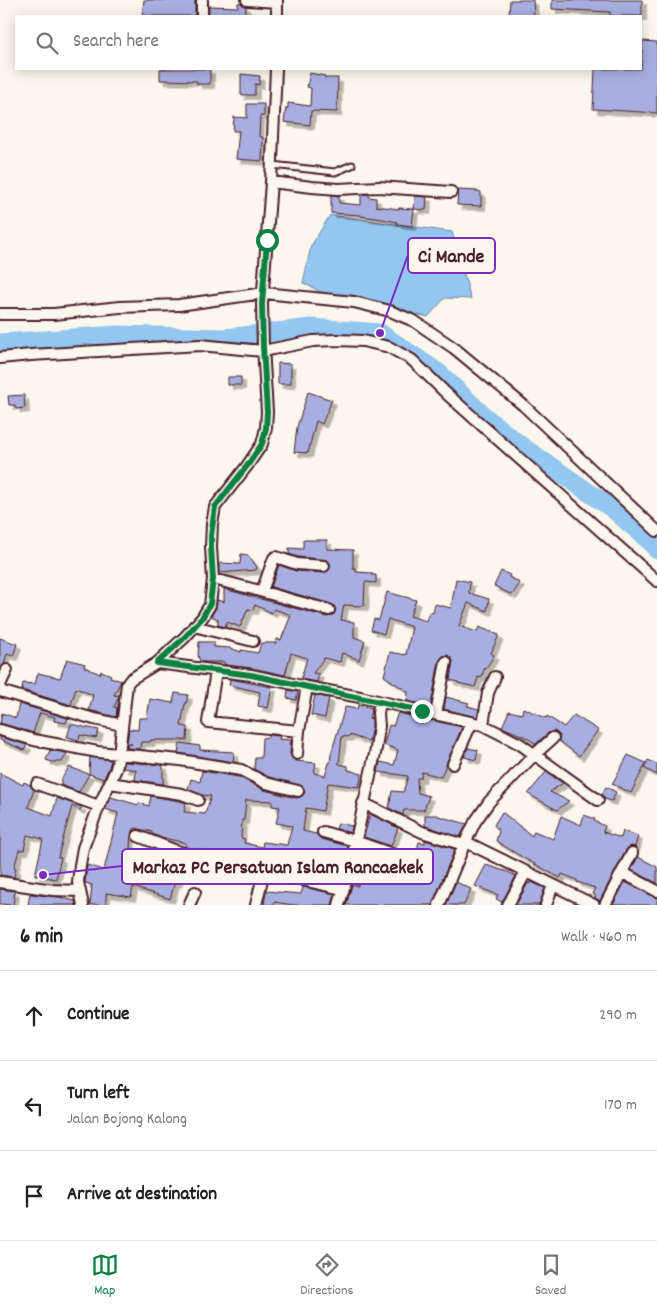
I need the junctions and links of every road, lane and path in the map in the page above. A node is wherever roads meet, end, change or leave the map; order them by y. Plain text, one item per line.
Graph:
1 (202, 0) edge
2 (247, 0) edge
3 (277, 1) edge
4 (202, 15) edge
5 (277, 15) edge
6 (276, 70) edge
7 (272, 165) junction
8 (352, 165) dead end
9 (271, 182) junction
10 (451, 192) dead end
11 (264, 293) junction
12 (0, 314) edge
13 (263, 349) junction
14 (0, 358) edge
15 (657, 531) edge
16 (324, 566) dead end
17 (213, 579) junction
18 (657, 581) edge
19 (262, 591) junction
20 (329, 610) dead end
21 (194, 626) junction
22 (252, 641) dead end
23 (446, 662) dead end
24 (157, 663) junction
25 (7, 670) dead end
26 (216, 671) junction
27 (495, 677) dead end
28 (0, 685) edge
29 (307, 688) junction
30 (0, 691) edge
31 (380, 702) junction
32 (436, 714) junction
33 (472, 722) junction
34 (122, 725) junction
35 (483, 725) junction
36 (0, 730) edge
37 (299, 730) junction
38 (553, 738) dead end
39 (119, 754) junction
40 (297, 754) dead end
41 (534, 755) junction
42 (453, 764) dead end
43 (110, 783) junction
44 (37, 784) dead end
45 (298, 791) dead end
46 (198, 800) dead end
47 (598, 800) dead end
48 (363, 803) junction
49 (99, 806) junction
50 (323, 832) dead end
51 (138, 836) dead end
52 (354, 841) junction
53 (465, 844) junction
54 (632, 853) dead end
55 (392, 854) dead end
56 (264, 870) junction
57 (526, 872) junction
58 (623, 873) junction
59 (0, 882) edge
60 (553, 885) junction
61 (343, 889) junction
62 (80, 891) junction
63 (657, 891) edge
64 (195, 892) dead end
65 (83, 905) edge
66 (189, 905) edge
67 (256, 905) edge
68 (339, 905) edge
69 (439, 905) edge
70 (508, 905) edge
71 (546, 905) edge
72 (594, 905) edge
73 (605, 905) edge

1 - 4 street
2 - 3 street
3 - 5 street
6 - 7 street
7 - 8 lane
7 - 9 street
9 - 10 street
9 - 11 street
11 - 12 street
11 - 13 street
11 - 15 street
13 - 14 street
13 - 17 street
13 - 18 street
16 - 19 street
17 - 19 street
17 - 21 street
19 - 20 street
21 - 22 street
21 - 24 street
23 - 32 street
24 - 26 street
24 - 34 street
25 - 28 street
26 - 29 street
26 - 37 street
27 - 35 street
29 - 31 street
29 - 37 street
30 - 34 street
31 - 32 street
31 - 48 street
32 - 33 street
33 - 35 street
33 - 42 street
34 - 39 street
35 - 41 street
36 - 39 street
37 - 40 street
38 - 41 street
39 - 43 street
39 - 45 street
41 - 47 street
41 - 53 street
43 - 46 street
43 - 49 street
44 - 49 street
48 - 52 street
48 - 53 street
49 - 62 street
50 - 52 street
51 - 56 street
52 - 55 street
52 - 61 street
53 - 57 street
53 - 69 street
54 - 58 street
56 - 61 street
56 - 67 street
57 - 60 street
57 - 70 street
58 - 63 street
58 - 73 street
59 - 62 street
60 - 71 street
60 - 72 street
61 - 68 street
62 - 65 street
64 - 66 street

